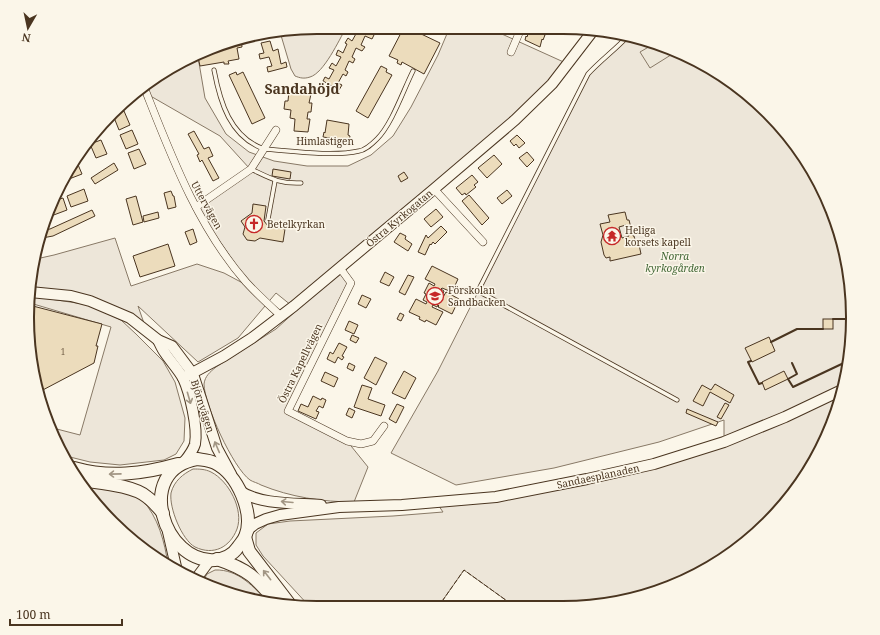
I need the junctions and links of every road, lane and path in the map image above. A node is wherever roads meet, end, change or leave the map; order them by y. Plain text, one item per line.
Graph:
1 (519, 34) edge
2 (589, 35) edge
3 (624, 41) edge
4 (511, 52) dead end
5 (214, 70) dead end
6 (413, 71) dead end
7 (146, 92) edge
8 (276, 130) dead end
9 (264, 150) junction
10 (251, 169) junction
11 (275, 181) junction
12 (301, 183) dead end
13 (434, 189) junction
14 (196, 207) junction
15 (268, 219) dead end
16 (483, 242) dead end
17 (340, 268) junction
18 (35, 293) edge
19 (281, 316) junction
20 (158, 340) junction
21 (193, 374) junction
22 (183, 378) junction
23 (835, 393) edge
24 (677, 400) dead end
25 (384, 426) dead end
26 (182, 463) junction
27 (79, 470) edge
28 (86, 481) edge
29 (237, 486) junction
30 (339, 507) junction
31 (164, 519) junction
32 (245, 536) junction
33 (214, 560) junction
34 (175, 562) edge
35 (200, 575) edge
36 (272, 598) edge
37 (287, 599) edge

1 - 4 street
2 - 13 street, Östra Kyrkogatan
3 - 24 lane
5 - 9 lane, Himlastigen
6 - 9 lane, Himlastigen
7 - 14 street, Uttervägen
8 - 9 street
9 - 10 street
10 - 11 lane
10 - 14 street
11 - 12 lane
11 - 15 lane
13 - 16 street
13 - 17 street, Östra Kyrkogatan
14 - 19 street, Uttervägen
17 - 19 street, Östra Kyrkogatan
17 - 25 street, Östra Kapellvägen
18 - 20 street, Björnvägen
19 - 21 street, Östra Kyrkogatan
20 - 21 street, Björnvägen
20 - 22 street, Björnvägen
21 - 22 street, Östra Kyrkogatan
29 -> 21 street, Björnvägen
22 -> 26 street, Björnvägen
23 - 30 street, Sandaesplanaden
26 -> 27 highway
26 - 29 highway
26 - 31 highway
28 - 31 highway
30 -> 29 street, Sandaesplanaden
29 - 32 highway
30 - 32 street, Sandaesplanaden
31 - 33 highway
31 - 34 street
32 - 33 highway
37 -> 32 highway
33 - 35 street
33 - 36 highway

